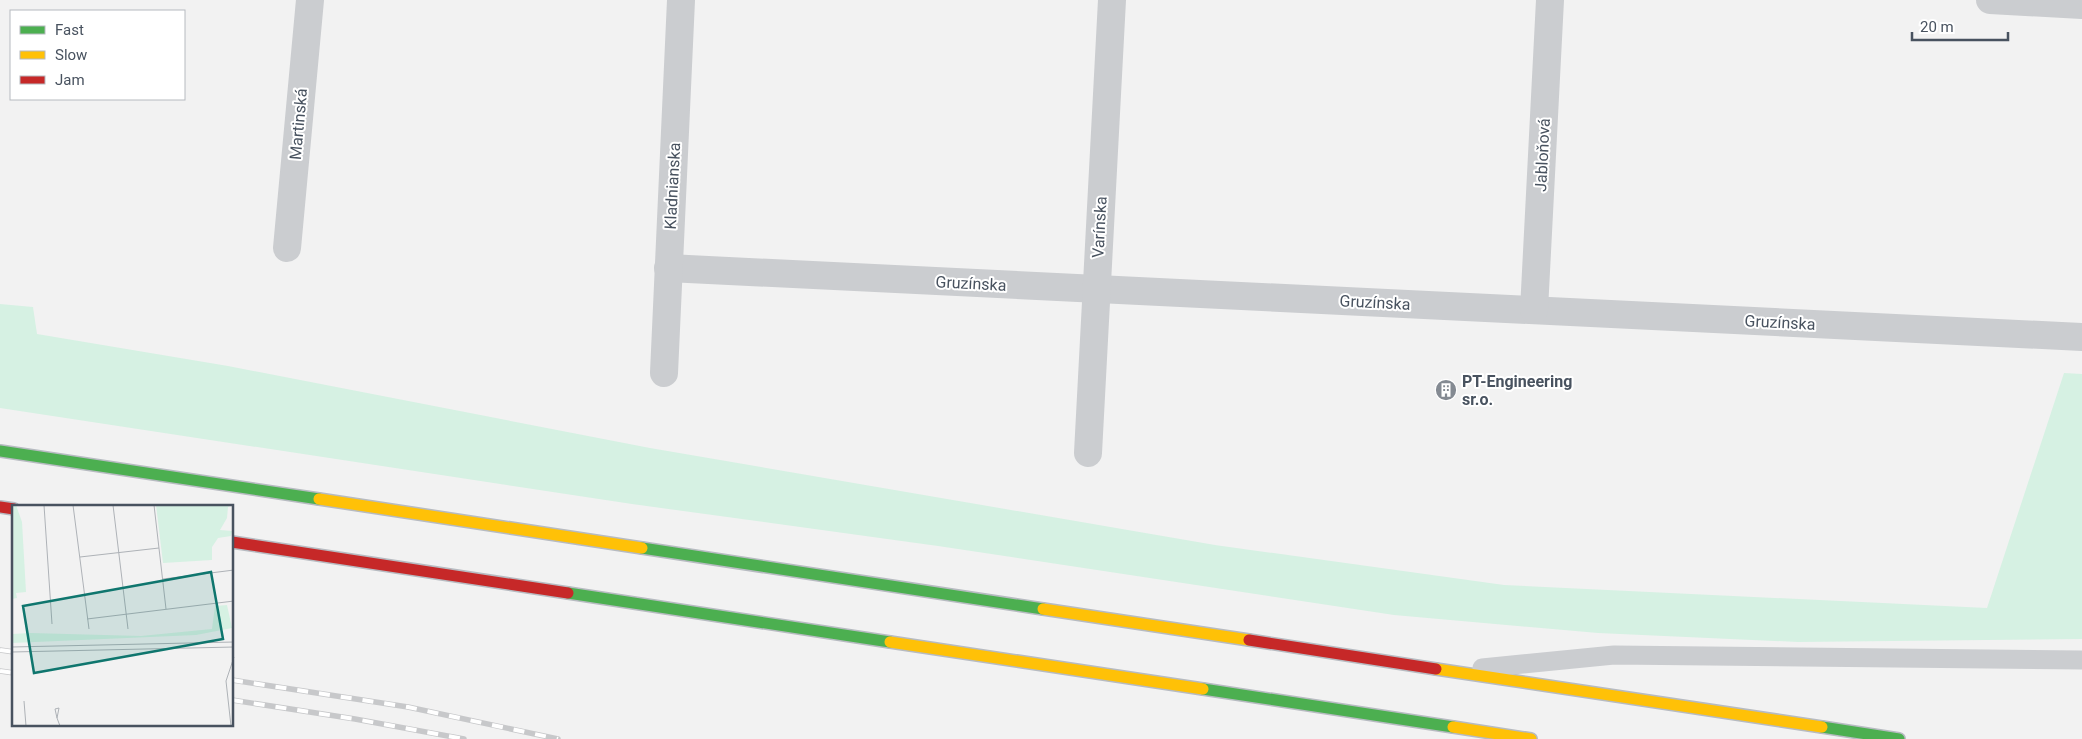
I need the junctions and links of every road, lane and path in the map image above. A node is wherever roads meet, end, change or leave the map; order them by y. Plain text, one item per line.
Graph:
1 (310, 0) edge
2 (682, 0) edge
3 (1112, 0) edge
4 (1550, 0) edge
5 (1990, 0) edge
6 (2082, 5) edge
7 (287, 248) dead end
8 (668, 268) junction
9 (1096, 289) junction
10 (1534, 310) junction
11 (2082, 337) edge
12 (664, 373) dead end
13 (0, 452) edge
14 (1088, 453) dead end
15 (234, 542) edge
16 (2082, 660) edge
17 (1453, 671) junction
18 (1531, 739) edge
19 (1899, 739) edge

1 - 7 street, Martinská
2 - 8 street, Kladnianska
3 - 9 street, Varínska
4 - 10 street, Jabloňová
5 - 6 street
8 - 9 street, Gruzínska
8 - 12 street, Kladnianska
9 - 10 street, Gruzínska
9 - 14 street, Varínska
10 - 11 street, Gruzínska
13 - 17 highway
15 - 18 highway
16 - 17 lane
17 - 19 highway

